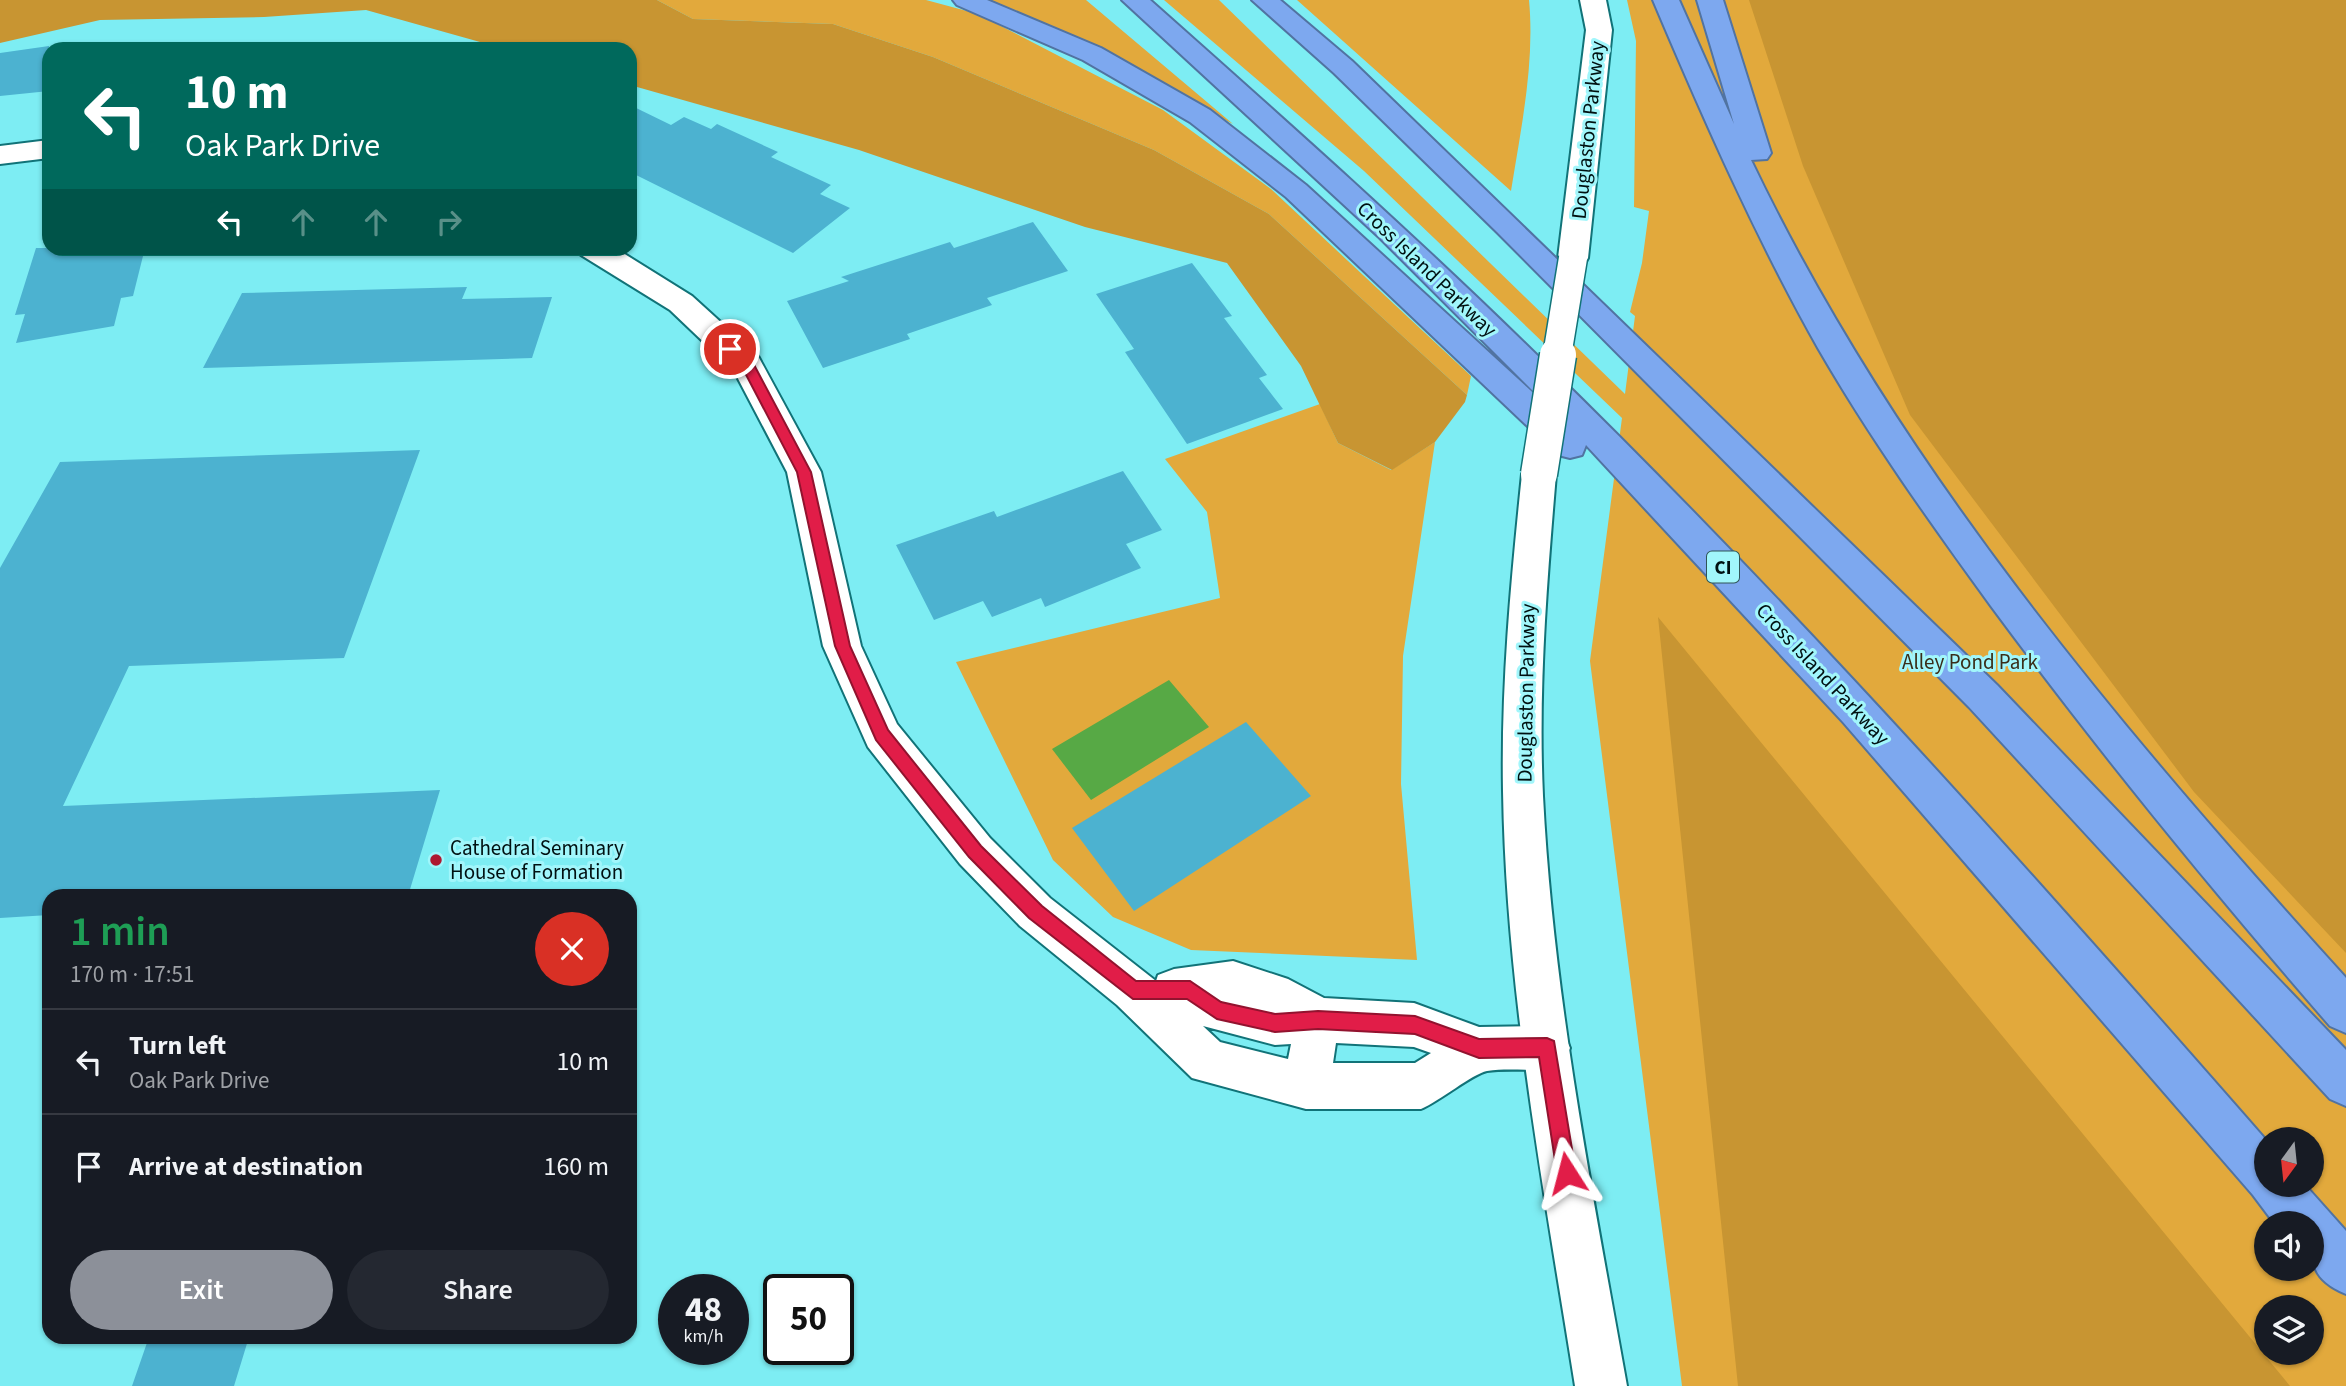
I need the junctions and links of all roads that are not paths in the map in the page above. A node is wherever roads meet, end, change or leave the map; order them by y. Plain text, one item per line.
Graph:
1 (966, 0) edge
2 (1135, 0) edge
3 (1265, 0) edge
4 (1593, 0) edge
5 (1666, 0) edge
6 (1710, 0) edge
7 (42, 150) edge
8 (0, 155) edge
9 (605, 256) edge
10 (1836, 350) junction
11 (1885, 739) junction
12 (1133, 990) junction
13 (2346, 1012) edge
14 (1318, 1020) junction
15 (1547, 1048) junction
16 (1479, 1049) junction
17 (2346, 1083) edge
18 (1306, 1086) junction
19 (2254, 1162) edge
20 (2283, 1197) edge
21 (2296, 1211) edge
22 (2324, 1243) edge
23 (2346, 1269) edge
24 (1601, 1386) edge

1 - 11 highway
2 - 11 highway, Cross Island Parkway / CI
3 - 17 highway
4 - 15 street, Douglaston Parkway, bridge
5 - 10 highway
6 - 10 highway
7 - 8 street
9 - 12 street
10 - 13 highway
11 - 19 highway, Cross Island Parkway / CI
12 - 14 street
12 - 18 street
14 - 16 street
14 - 18 street
15 - 16 street
15 - 24 street, Douglaston Parkway
16 - 18 street
20 - 21 highway
22 - 23 highway

